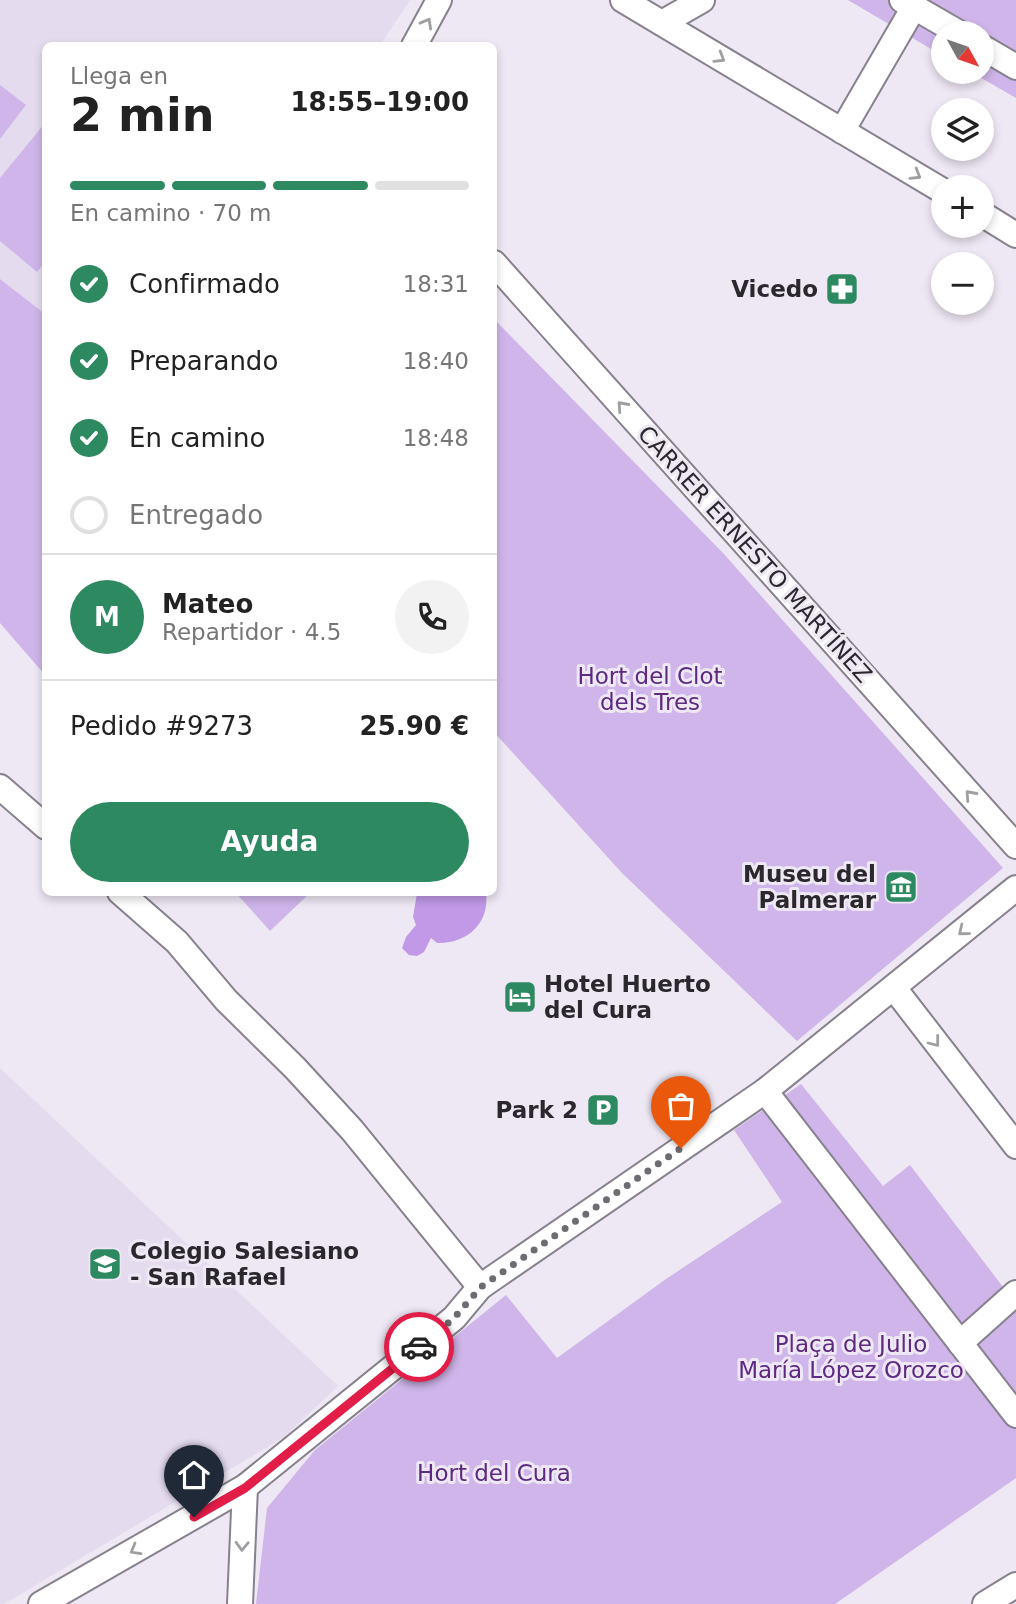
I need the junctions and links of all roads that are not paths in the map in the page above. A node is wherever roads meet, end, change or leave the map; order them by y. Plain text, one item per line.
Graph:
1 (439, 0) edge
2 (623, 0) edge
3 (702, 0) edge
4 (908, 3) edge
5 (939, 21) edge
6 (662, 23) junction
7 (416, 42) edge
8 (994, 54) edge
9 (1016, 67) edge
10 (842, 131) junction
11 (931, 184) edge
12 (994, 221) edge
13 (1016, 233) edge
14 (497, 265) edge
15 (0, 787) edge
16 (42, 824) edge
17 (1016, 846) edge
18 (1016, 888) edge
19 (125, 896) edge
20 (894, 988) junction
21 (765, 1091) junction
22 (1016, 1146) edge
23 (481, 1287) junction
24 (1014, 1293) edge
25 (960, 1343) junction
26 (1016, 1415) edge
27 (245, 1488) junction
28 (1016, 1585) edge
29 (41, 1604) edge
30 (240, 1604) edge
31 (985, 1604) edge

7 -> 1 street
2 - 6 street
3 - 6 street
4 - 5 street
4 - 10 street
6 -> 10 street
8 - 9 street
10 -> 11 street
12 - 13 street
17 -> 14 street, CARRER ERNESTO MARTÍNEZ
15 - 16 street
18 -> 20 street
19 - 23 street
20 - 21 street
20 -> 22 street
21 - 23 street
21 - 25 street
23 - 27 street
24 - 25 street
25 - 26 street
27 -> 29 street
27 -> 30 street
28 - 31 street

